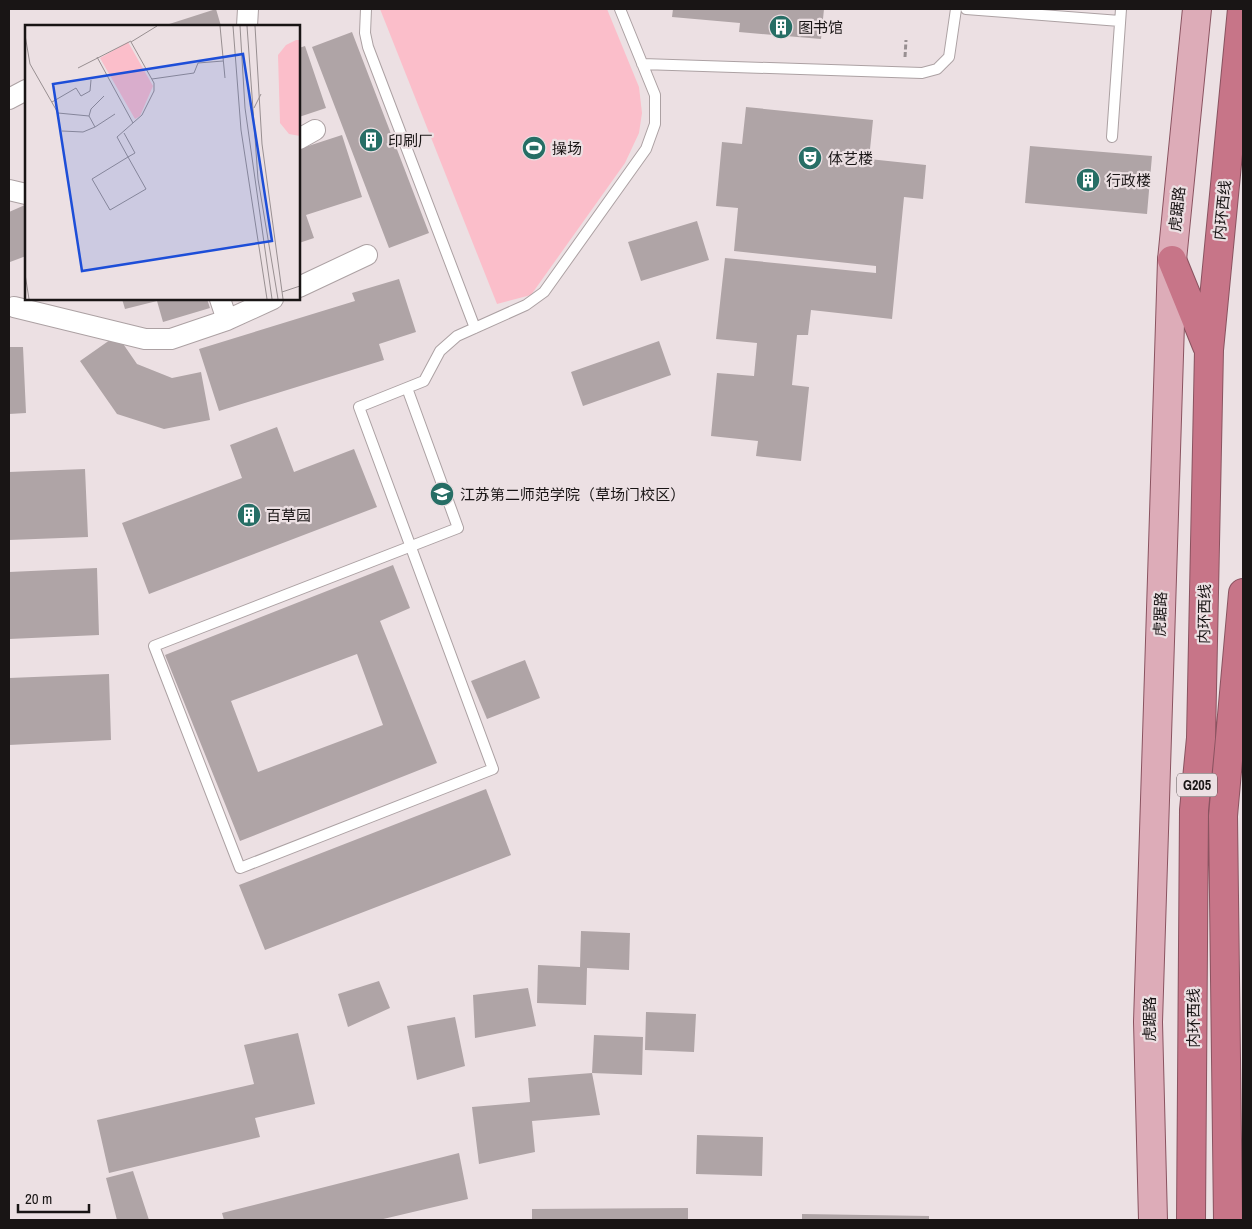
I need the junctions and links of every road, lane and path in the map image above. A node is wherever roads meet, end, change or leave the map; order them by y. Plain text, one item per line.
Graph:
1 (248, 9) edge
2 (366, 9) edge
3 (620, 9) edge
4 (956, 9) edge
5 (966, 9) edge
6 (1121, 9) edge
7 (1197, 9) edge
8 (1242, 9) edge
9 (1120, 21) junction
10 (247, 25) edge
11 (642, 64) junction
12 (25, 91) edge
13 (9, 99) edge
14 (1112, 137) dead end
15 (9, 190) edge
16 (25, 194) edge
17 (367, 255) dead end
18 (1172, 260) junction
19 (300, 287) edge
20 (220, 300) edge
21 (271, 300) edge
22 (14, 307) dead end
23 (227, 320) junction
24 (475, 328) junction
25 (1208, 350) junction
26 (406, 388) junction
27 (411, 546) junction
28 (1243, 594) edge
29 (1153, 1220) edge
30 (1191, 1220) edge
31 (1228, 1220) edge

1 - 10 street
2 - 24 lane
3 - 11 lane
4 - 11 lane
5 - 9 lane
6 - 9 lane
7 - 18 main road, 虎踞路
8 - 25 highway, 内环西线
9 - 14 lane
11 - 24 lane
12 - 13 street
15 - 16 street
17 - 19 street
18 - 25 highway
18 - 29 main road, 虎踞路
20 - 23 street
21 - 23 street
22 - 23 street
24 - 26 lane
25 - 30 highway, 内环西线 / G205
26 - 27 lane
26 - 27 lane
27 - 27 lane
28 - 31 highway, G205

